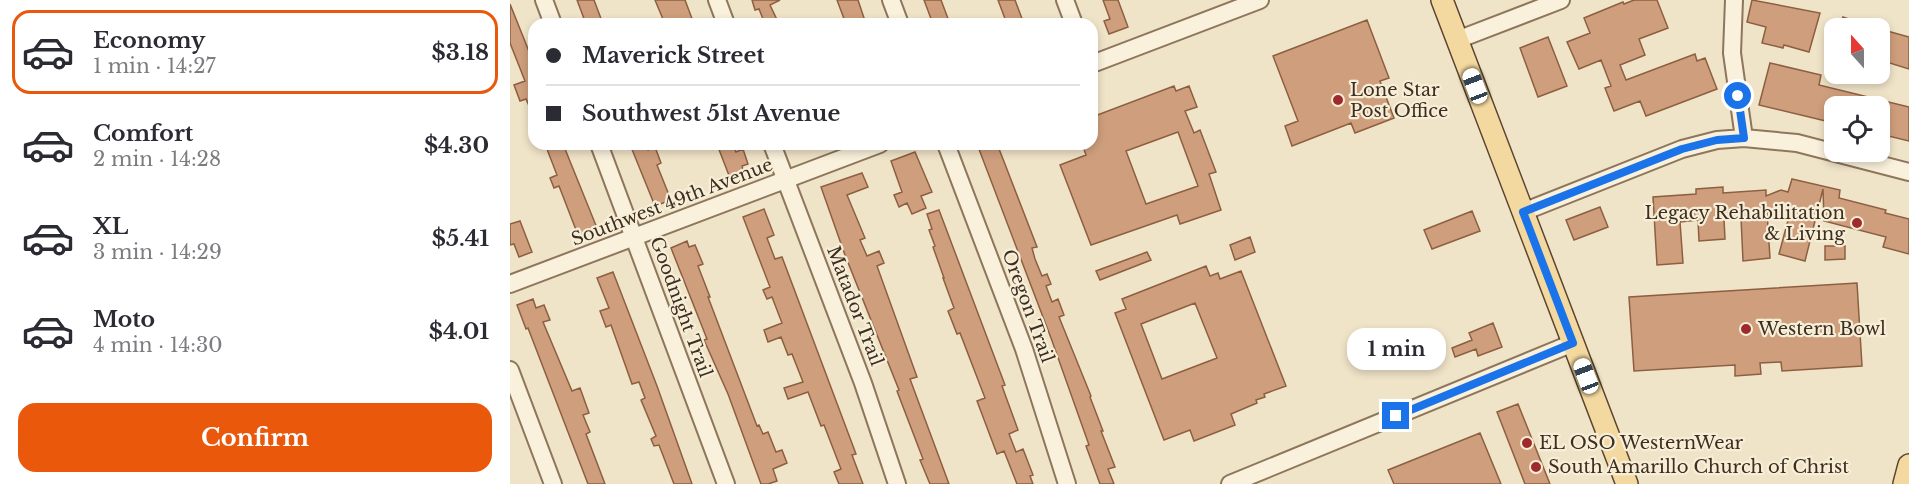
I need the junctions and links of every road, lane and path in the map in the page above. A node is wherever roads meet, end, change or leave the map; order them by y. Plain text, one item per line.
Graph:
1 (544, 0) edge
2 (717, 0) edge
3 (891, 0) edge
4 (1065, 0) edge
5 (1260, 0) edge
6 (1442, 0) edge
7 (1562, 0) edge
8 (1734, 0) edge
9 (1240, 3) edge
10 (551, 18) edge
11 (724, 18) edge
12 (898, 18) edge
13 (1072, 18) edge
14 (1457, 40) junction
15 (1098, 62) edge
16 (1744, 138) junction
17 (601, 150) edge
18 (774, 150) edge
19 (864, 150) edge
20 (948, 150) edge
21 (1909, 172) edge
22 (786, 180) junction
23 (1523, 212) junction
24 (634, 237) junction
25 (510, 284) edge
26 (1573, 343) junction
27 (510, 370) edge
28 (1909, 465) edge
29 (553, 484) edge
30 (726, 484) edge
31 (897, 484) edge
32 (1067, 484) edge
33 (1230, 484) edge
34 (1628, 484) edge
35 (1904, 484) edge

1 - 10 street
2 - 11 street
3 - 12 street
4 - 13 street
5 - 9 street
6 - 14 main road
7 - 14 street
8 - 16 street
9 - 15 street
14 - 23 main road
16 - 21 street
16 - 23 street
17 - 24 street, Goodnight Trail
18 - 22 street, Matador Trail
19 - 22 street, Southwest 49th Avenue
20 - 32 street, Oregon Trail
22 - 24 street, Southwest 49th Avenue
22 - 31 street, Matador Trail
23 - 26 main road
24 - 25 street, Southwest 49th Avenue
24 - 30 street, Goodnight Trail
26 - 33 street
26 - 34 main road
27 - 29 street
28 - 35 main road

